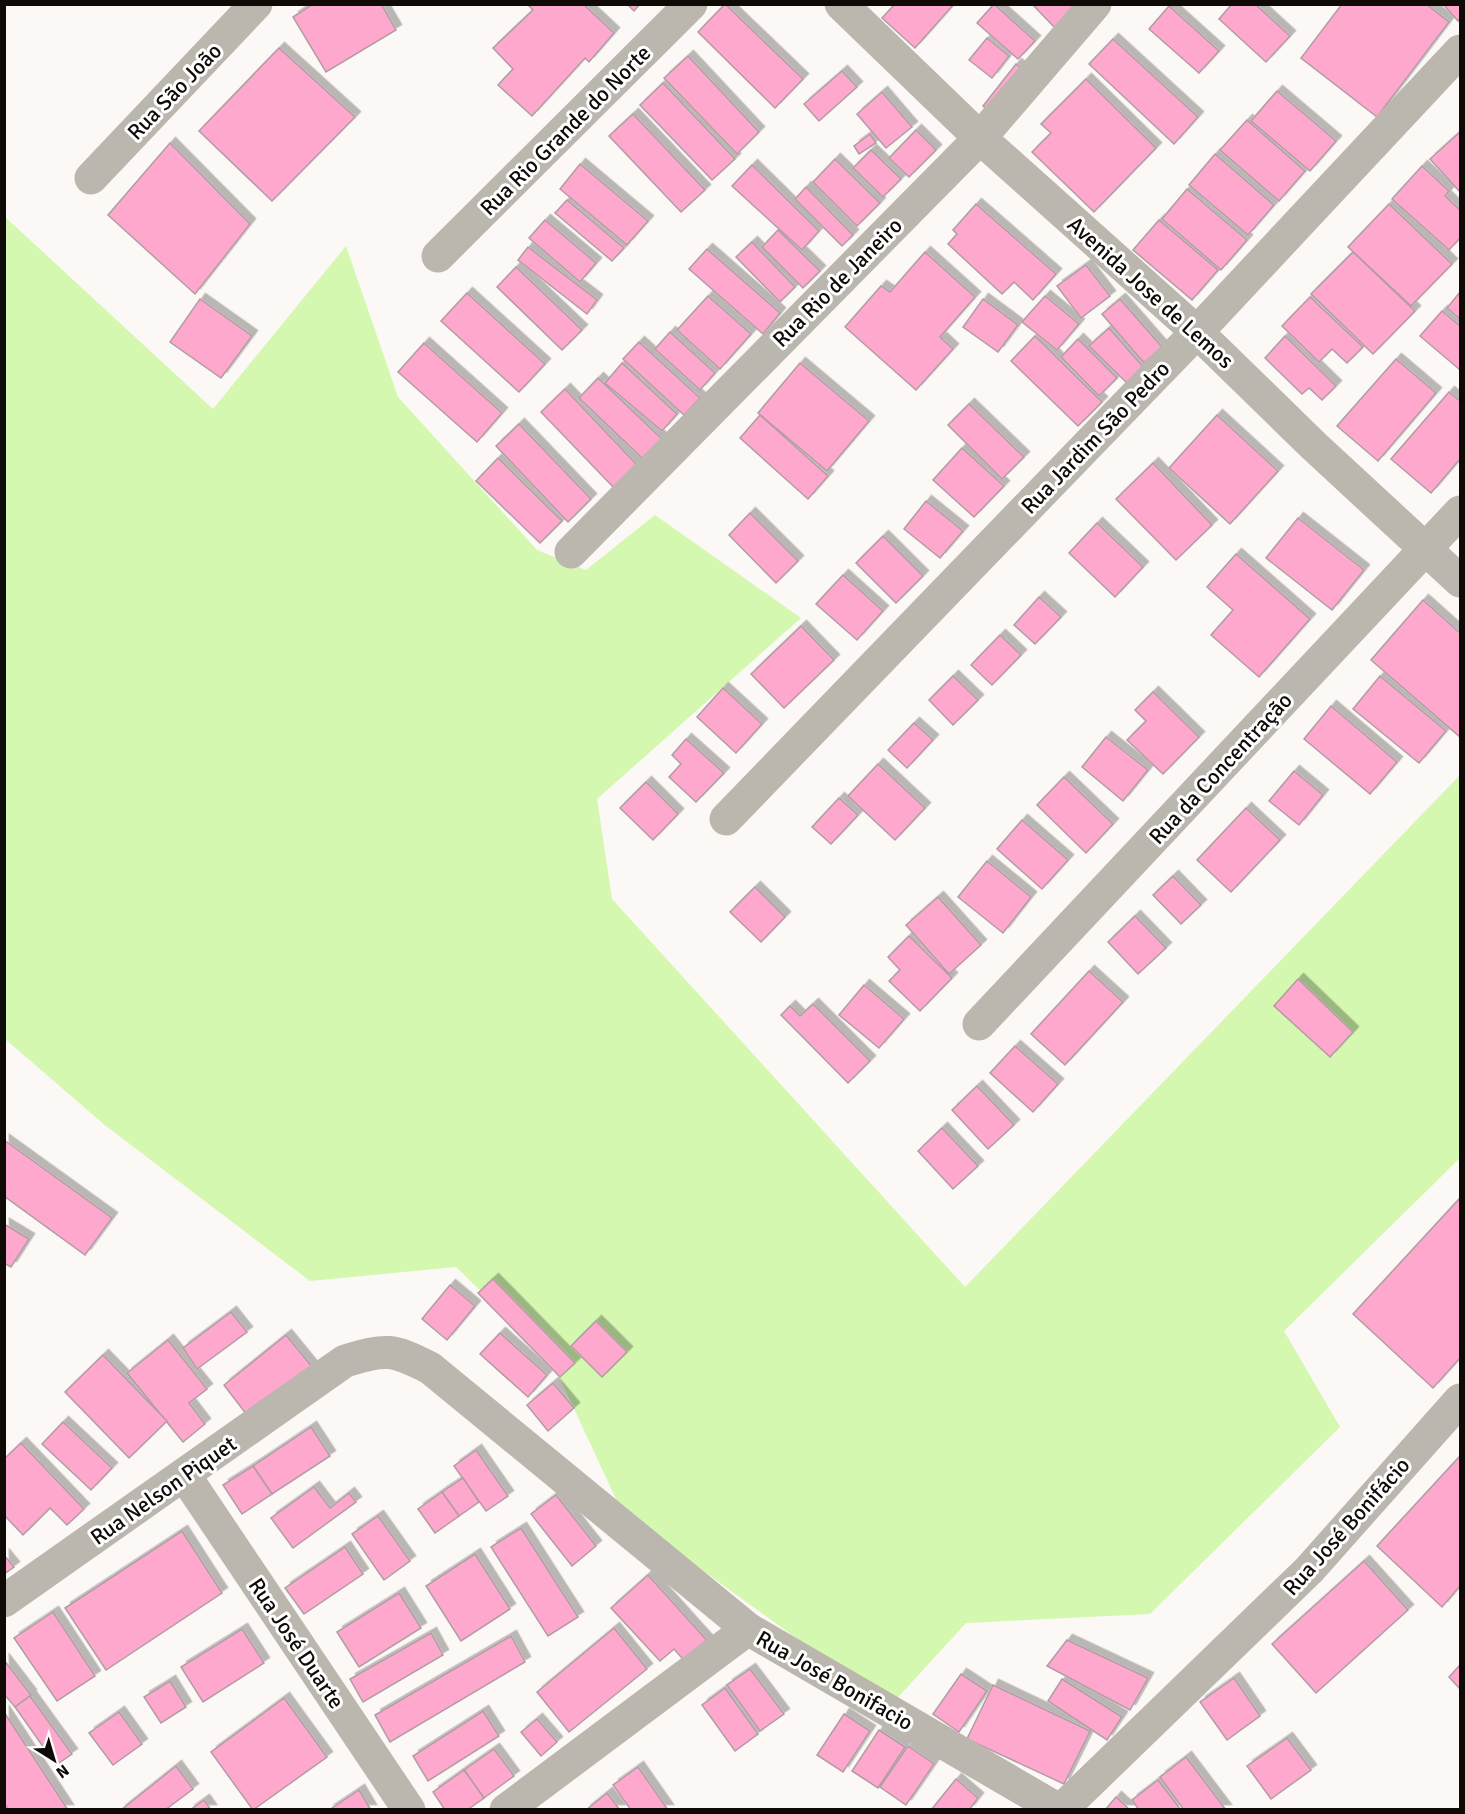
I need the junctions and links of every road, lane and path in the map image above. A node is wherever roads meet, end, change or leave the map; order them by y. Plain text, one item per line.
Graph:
1 (256, 4) edge
2 (691, 4) edge
3 (841, 4) edge
4 (1095, 4) edge
5 (1461, 51) edge
6 (980, 138) junction
7 (91, 178) dead end
8 (438, 256) dead end
9 (1197, 332) junction
10 (1461, 512) edge
11 (1425, 549) junction
12 (571, 552) dead end
13 (1461, 581) edge
14 (726, 819) dead end
15 (979, 1024) dead end
16 (1461, 1400) edge
17 (185, 1476) junction
18 (4, 1601) edge
19 (748, 1629) junction
20 (1229, 1650) joint
21 (409, 1809) edge
22 (506, 1809) edge
23 (1060, 1809) edge

1 - 7 street, Rua São João
2 - 8 street, Rua Rio Grande do Norte
3 - 6 street, Avenida Jose de Lemos
4 - 6 street, Rua Rio de Janeiro
5 - 9 street, Rua Jardim São Pedro
6 - 9 street, Avenida Jose de Lemos
6 - 12 street, Rua Rio de Janeiro
9 - 11 street, Avenida Jose de Lemos
9 - 14 street, Rua Jardim São Pedro
10 - 11 street, Rua da Concentração
11 - 13 street, Avenida Jose de Lemos
11 - 15 street, Rua da Concentração
16 - 20 street, Rua José Bonifácio
17 - 18 street, Rua Nelson Piquet
17 - 19 street, Rua Nelson Piquet
17 - 21 street, Rua José Duarte
19 - 22 street, Rua José Bonifacio
19 - 23 street, Rua José Bonifacio
20 - 23 street, Rua José Bonifacio

